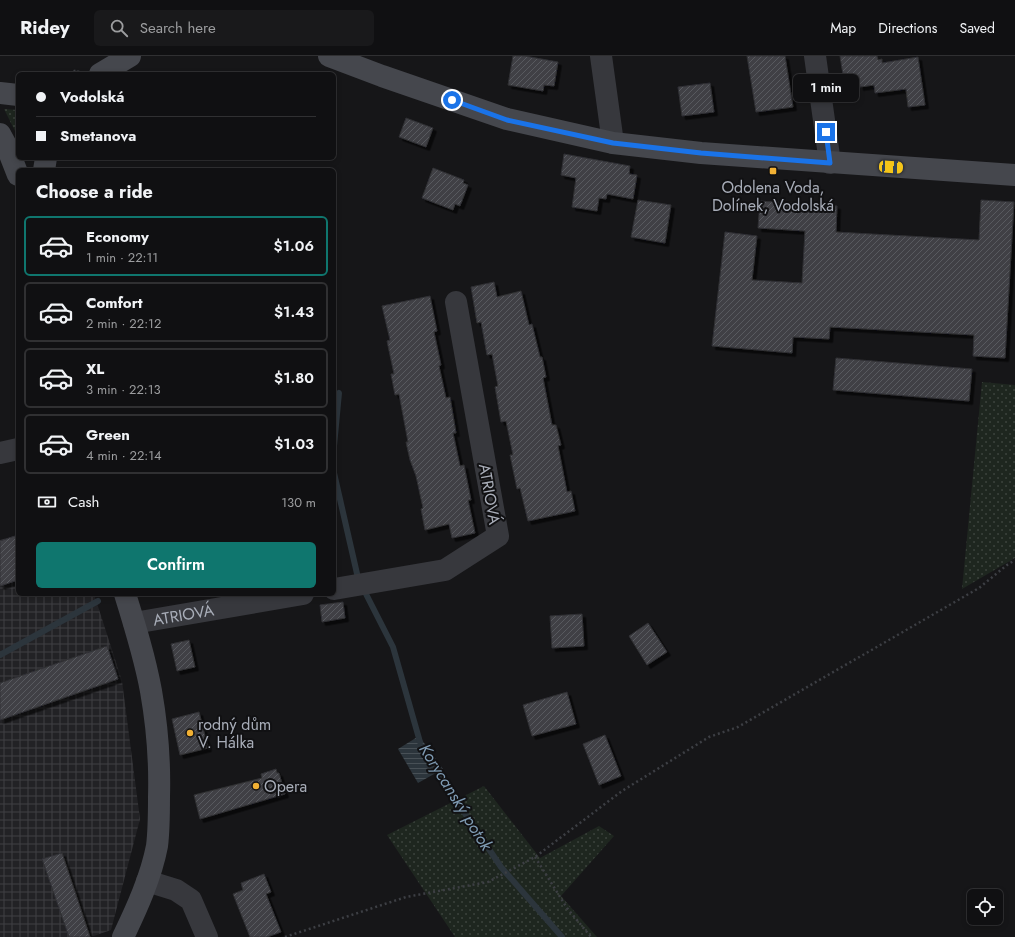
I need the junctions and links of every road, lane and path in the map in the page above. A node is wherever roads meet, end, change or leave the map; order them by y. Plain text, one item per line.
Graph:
1 (130, 56) edge
2 (329, 56) edge
3 (601, 56) edge
4 (815, 56) edge
5 (103, 72) edge
6 (0, 93) edge
7 (16, 95) edge
8 (0, 134) edge
9 (613, 143) junction
10 (830, 163) junction
11 (16, 171) edge
12 (1015, 175) edge
13 (456, 302) dead end
14 (16, 450) edge
15 (0, 454) edge
16 (1015, 560) edge
17 (336, 589) edge
18 (126, 596) edge
19 (292, 596) edge
20 (134, 623) junction
21 (535, 857) junction
22 (147, 881) junction
23 (123, 937) edge
24 (207, 937) edge
25 (285, 937) edge
26 (591, 937) edge

1 - 5 street
2 - 9 street
3 - 9 street
4 - 10 street
6 - 7 street
8 - 11 street
9 - 10 street
10 - 12 street
13 - 17 street, ATRIOVÁ
14 - 15 street
16 - 21 path
18 - 20 street
19 - 20 street, ATRIOVÁ
20 - 22 street
21 - 25 path
21 - 26 path
22 - 23 street
22 - 24 street

